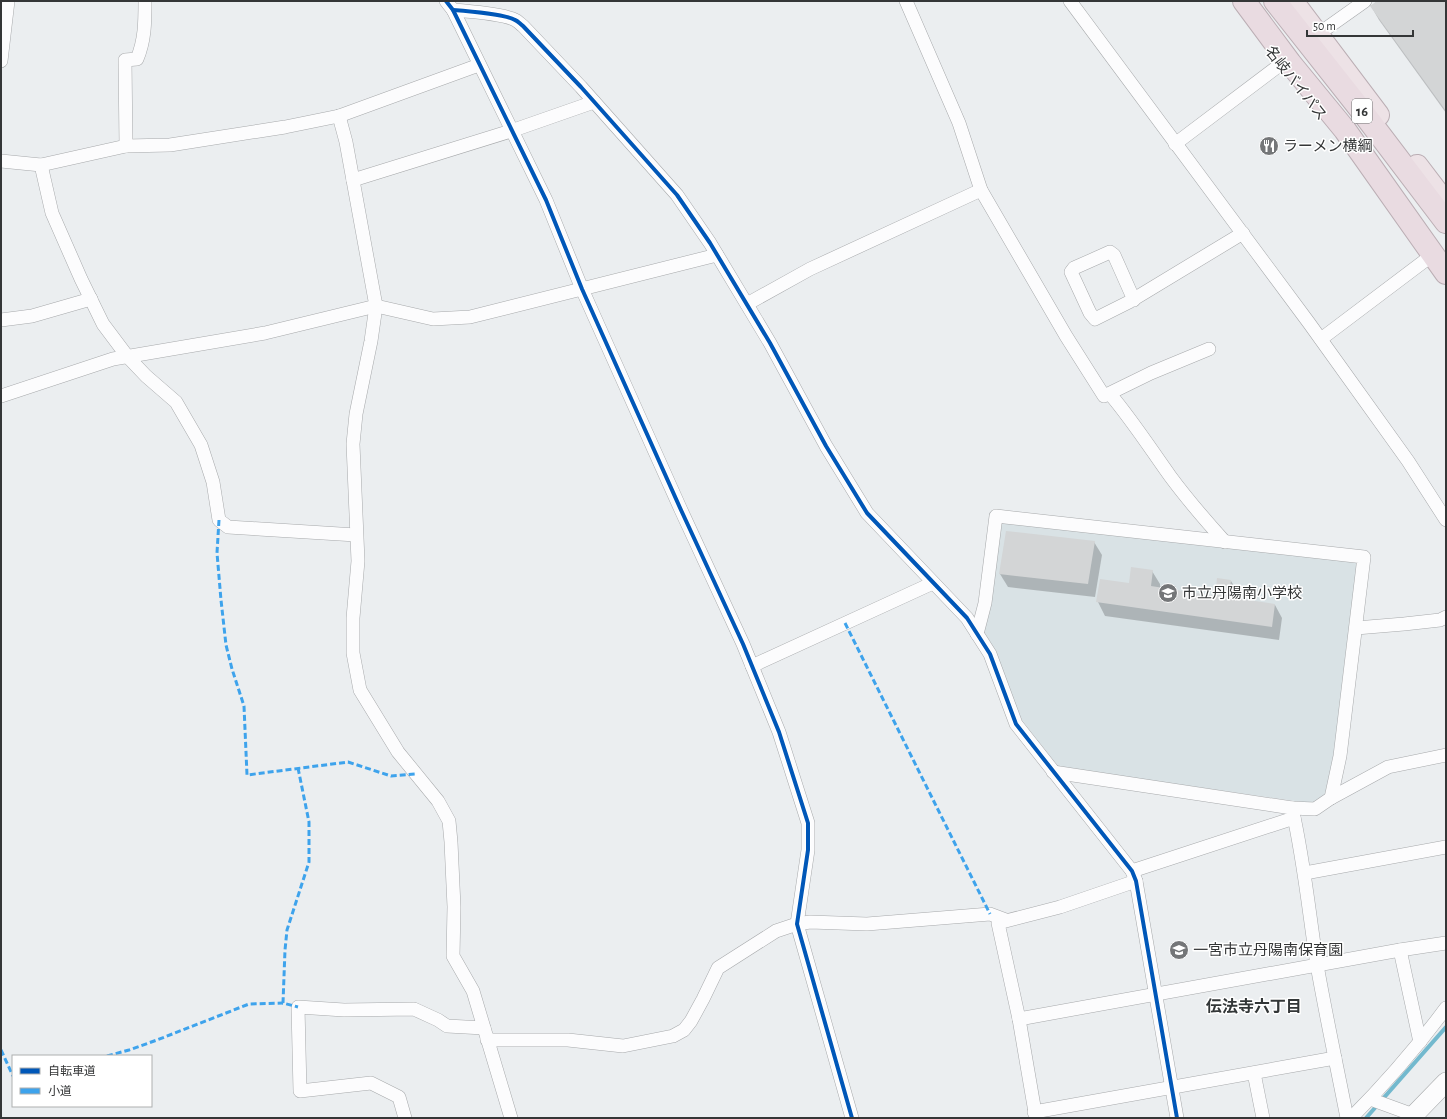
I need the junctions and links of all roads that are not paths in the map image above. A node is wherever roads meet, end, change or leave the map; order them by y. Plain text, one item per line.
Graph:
1 (8, 1) edge
2 (145, 1) edge
3 (906, 1) edge
4 (1070, 1) edge
5 (1233, 1) edge
6 (1244, 1) edge
7 (1257, 1) edge
8 (1275, 1) edge
9 (1292, 1) edge
10 (1365, 1) edge
11 (450, 6) edge
12 (1317, 35) junction
13 (1, 60) edge
14 (479, 64) junction
15 (1281, 64) junction
16 (594, 102) junction
17 (338, 116) junction
18 (511, 131) junction
19 (1175, 144) junction
20 (126, 146) junction
21 (1, 161) edge
22 (41, 165) junction
23 (353, 180) junction
24 (981, 190) junction
25 (1446, 204) edge
26 (1446, 222) edge
27 (1243, 233) junction
28 (717, 255) junction
29 (1438, 257) edge
30 (1446, 274) edge
31 (1446, 279) edge
32 (582, 289) junction
33 (91, 299) junction
34 (1134, 300) junction
35 (747, 304) junction
36 (376, 306) junction
37 (1, 320) edge
38 (1321, 339) junction
39 (1209, 349) dead end
40 (127, 356) junction
41 (1110, 394) junction
42 (1, 396) edge
43 (1446, 520) edge
44 (356, 535) junction
45 (1225, 542) junction
46 (933, 583) junction
47 (1446, 617) edge
48 (1356, 628) junction
49 (977, 634) junction
50 (752, 666) junction
51 (1446, 755) edge
52 (1053, 772) junction
53 (1331, 798) junction
54 (1293, 813) junction
55 (1446, 847) edge
56 (1305, 873) junction
57 (1134, 876) junction
58 (1006, 920) junction
59 (797, 924) junction
60 (1446, 943) edge
61 (1400, 950) junction
62 (1318, 965) junction
63 (1156, 994) junction
64 (1446, 1008) edge
65 (1019, 1019) junction
66 (486, 1034) junction
67 (1420, 1042) junction
68 (1335, 1058) junction
69 (1254, 1073) junction
70 (1446, 1082) edge
71 (1172, 1088) junction
72 (1372, 1100) junction
73 (1035, 1115) edge
74 (1414, 1117) edge
75 (405, 1118) edge
76 (511, 1118) edge
77 (852, 1118) edge
78 (1177, 1118) edge
79 (1263, 1118) edge
80 (1347, 1118) edge
81 (1351, 1118) edge

1 - 13 street
2 - 20 street
3 - 24 street
4 - 19 street
5 - 15 highway, 名岐バイパス
6 - 30 highway, 16
7 - 29 highway
8 - 26 highway, 16
9 - 12 highway
10 - 12 street
11 - 14 street
11 - 16 street
12 - 25 highway
14 - 17 street
14 - 18 street
15 - 19 street
15 - 29 highway, 名岐バイパス
16 - 18 street
16 - 28 street
17 - 20 street
17 - 23 street
18 - 23 street
18 - 32 street
19 - 27 street
20 - 22 street
21 - 22 street
22 - 33 street
23 - 36 street
24 - 35 street
24 - 41 street
27 - 34 street
27 - 38 street
28 - 32 street
28 - 35 street
29 - 31 highway, 名岐バイパス
29 - 38 street
32 - 36 street
32 - 50 street
33 - 37 street
33 - 40 street
34 - 34 street
35 - 46 street
36 - 40 street
36 - 44 street
38 - 43 street
39 - 41 street
40 - 42 street
40 - 44 street
41 - 45 street
44 - 66 street
45 - 48 street
45 - 49 street
46 - 49 street
46 - 50 street
47 - 48 street
48 - 53 street
49 - 52 street
50 - 59 street
51 - 53 street
52 - 54 street
52 - 57 street
53 - 54 street
54 - 56 street
54 - 57 street
55 - 56 street
56 - 62 street
57 - 58 street
57 - 63 street
58 - 59 street
58 - 65 street
59 - 66 street
59 - 77 street
60 - 61 street
61 - 62 street
61 - 67 street
62 - 63 street
62 - 68 street
63 - 65 street
63 - 71 street
64 - 67 street
65 - 73 street
66 - 75 street
66 - 76 street
67 - 72 street
68 - 69 street
68 - 80 street
69 - 71 street
69 - 79 street
70 - 74 main road
71 - 73 street
71 - 78 street
72 - 74 street
72 - 81 street

